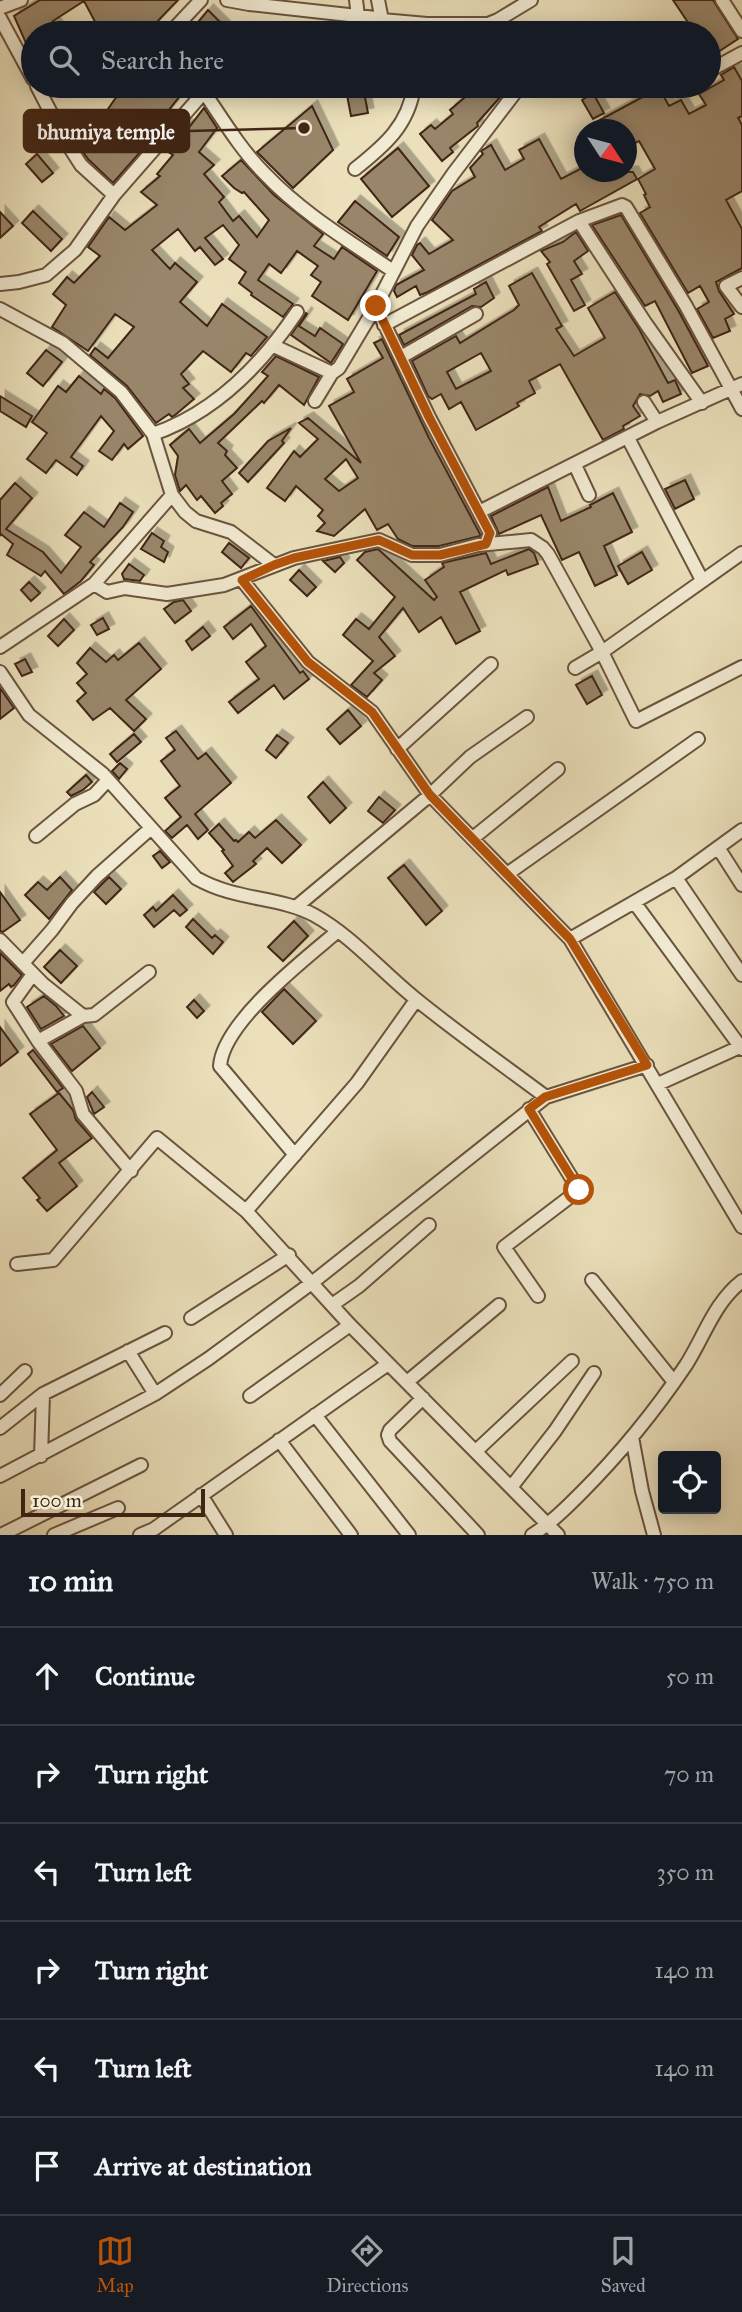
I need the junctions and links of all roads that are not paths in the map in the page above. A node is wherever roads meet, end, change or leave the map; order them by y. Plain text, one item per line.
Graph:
1 (20, 0) edge
2 (201, 0) edge
3 (227, 0) edge
4 (356, 0) edge
5 (378, 0) edge
6 (531, 0) edge
7 (722, 0) edge
8 (0, 8) edge
9 (358, 16) junction
10 (0, 18) edge
11 (181, 21) edge
12 (369, 21) edge
13 (382, 21) edge
14 (493, 21) edge
15 (742, 31) edge
16 (742, 53) edge
17 (21, 57) edge
18 (721, 64) edge
19 (43, 98) edge
20 (200, 98) edge
21 (213, 98) edge
22 (412, 98) edge
23 (511, 98) edge
24 (355, 169) dead end
25 (114, 195) junction
26 (579, 221) junction
27 (393, 271) junction
28 (742, 278) edge
29 (0, 284) edge
30 (376, 306) junction
31 (742, 307) edge
32 (0, 309) edge
33 (296, 312) dead end
34 (476, 314) dead end
35 (384, 325) junction
36 (274, 346) junction
37 (401, 357) junction
38 (332, 373) junction
39 (736, 387) edge
40 (315, 401) dead end
41 (644, 402) dead end
42 (702, 403) junction
43 (742, 409) edge
44 (657, 422) junction
45 (153, 434) junction
46 (628, 438) junction
47 (575, 465) junction
48 (172, 495) junction
49 (589, 495) dead end
50 (479, 512) junction
51 (486, 544) junction
52 (742, 553) edge
53 (274, 565) junction
54 (242, 580) junction
55 (702, 580) junction
56 (93, 584) junction
57 (0, 647) edge
58 (602, 652) junction
59 (491, 664) dead end
60 (742, 667) edge
61 (575, 668) dead end
62 (0, 672) edge
63 (527, 717) dead end
64 (698, 739) dead end
65 (397, 749) junction
66 (558, 769) dead end
67 (108, 780) junction
68 (430, 795) junction
69 (150, 829) junction
70 (742, 830) edge
71 (36, 836) dead end
72 (472, 838) junction
73 (719, 849) junction
74 (507, 874) junction
75 (676, 878) junction
76 (742, 885) edge
77 (634, 902) junction
78 (296, 907) junction
79 (338, 931) junction
80 (570, 939) junction
81 (0, 940) edge
82 (23, 963) junction
83 (149, 972) dead end
84 (33, 974) junction
85 (742, 975) edge
86 (416, 999) junction
87 (83, 1016) junction
88 (38, 1041) junction
89 (741, 1047) edge
90 (647, 1065) junction
91 (658, 1084) junction
92 (545, 1097) junction
93 (529, 1109) junction
94 (295, 1155) junction
95 (131, 1171) junction
96 (246, 1211) junction
97 (429, 1225) dead end
98 (742, 1227) edge
99 (289, 1255) junction
100 (17, 1264) dead end
101 (592, 1280) dead end
102 (742, 1280) edge
103 (313, 1282) junction
104 (538, 1296) dead end
105 (332, 1305) junction
106 (499, 1305) dead end
107 (191, 1318) dead end
108 (350, 1325) junction
109 (165, 1333) dead end
110 (128, 1351) junction
111 (572, 1361) dead end
112 (388, 1363) junction
113 (25, 1371) dead end
114 (594, 1373) dead end
115 (407, 1382) junction
116 (674, 1382) junction
117 (43, 1394) junction
118 (155, 1394) junction
119 (0, 1395) edge
120 (250, 1396) dead end
121 (423, 1398) junction
122 (315, 1415) junction
123 (0, 1428) edge
124 (632, 1437) junction
125 (279, 1440) junction
126 (476, 1451) junction
127 (41, 1456) junction
128 (141, 1465) dead end
129 (0, 1476) edge
130 (512, 1486) junction
131 (201, 1495) junction
132 (118, 1508) dead end
133 (549, 1524) junction
134 (1, 1535) edge
135 (54, 1535) edge
136 (140, 1535) edge
137 (226, 1535) edge
138 (351, 1535) edge
139 (409, 1535) edge
140 (478, 1535) edge
141 (532, 1535) edge
142 (558, 1535) edge
143 (654, 1535) edge

1 - 8 street
2 - 11 street
3 - 9 street
4 - 9 street
5 - 13 street
6 - 14 street
7 - 15 street
9 - 12 street
10 - 17 street
16 - 18 street
19 - 25 street
20 - 25 street
21 - 27 street
22 - 24 street
23 - 27 street
25 - 29 street
26 - 35 street
26 - 39 street
26 - 42 street
27 - 30 street
28 - 31 street
30 - 35 street
30 - 38 street
32 - 45 street
33 - 36 street
34 - 37 street
35 - 37 street
36 - 38 street
36 - 45 street
37 - 50 street
38 - 40 street
39 - 42 street
39 - 43 street
41 - 44 street
42 - 44 street
44 - 46 street
45 - 48 street
46 - 47 street
46 - 55 street
47 - 49 street
47 - 50 street
48 - 53 street
48 - 56 street
50 - 51 street
51 - 53 street
51 - 58 street
52 - 55 street
53 - 54 street
54 - 56 street
54 - 65 street
55 - 58 street
56 - 57 street
58 - 60 street
58 - 61 street
59 - 65 street
62 - 67 street
63 - 68 street
64 - 74 street
65 - 68 street
66 - 72 street
67 - 69 street
67 - 71 street
68 - 72 street
68 - 78 street
69 - 78 street
69 - 82 street
70 - 73 street
72 - 74 street
73 - 75 street
73 - 76 street
74 - 80 street
75 - 77 street
75 - 85 street
77 - 80 street
77 - 89 street
78 - 79 street
79 - 86 street
79 - 94 street
80 - 90 street
81 - 82 street
82 - 84 street
83 - 87 street
84 - 87 street
84 - 88 street
86 - 92 street
86 - 94 street
87 - 88 street
88 - 95 street
89 - 91 street
90 - 91 street
90 - 92 street
91 - 98 street
92 - 93 street
93 - 103 street
93 - 104 street
94 - 96 street
95 - 96 street
95 - 100 street
96 - 99 street
97 - 105 street
99 - 103 street
99 - 107 street
101 - 116 street
102 - 116 street
103 - 105 street
103 - 118 street
105 - 108 street
106 - 115 street
108 - 112 street
108 - 120 street
109 - 110 street
110 - 117 street
110 - 118 street
111 - 126 street
112 - 115 street
112 - 122 street
113 - 119 street
114 - 130 street
115 - 121 street
116 - 124 street
117 - 123 street
117 - 127 street
118 - 127 street
121 - 126 street
121 - 140 street
122 - 125 street
122 - 139 street
124 - 133 street
124 - 143 street
125 - 131 street
125 - 138 street
126 - 130 street
127 - 129 street
128 - 134 street
130 - 133 street
131 - 136 street
131 - 137 street
132 - 135 street
133 - 141 street
133 - 142 street

